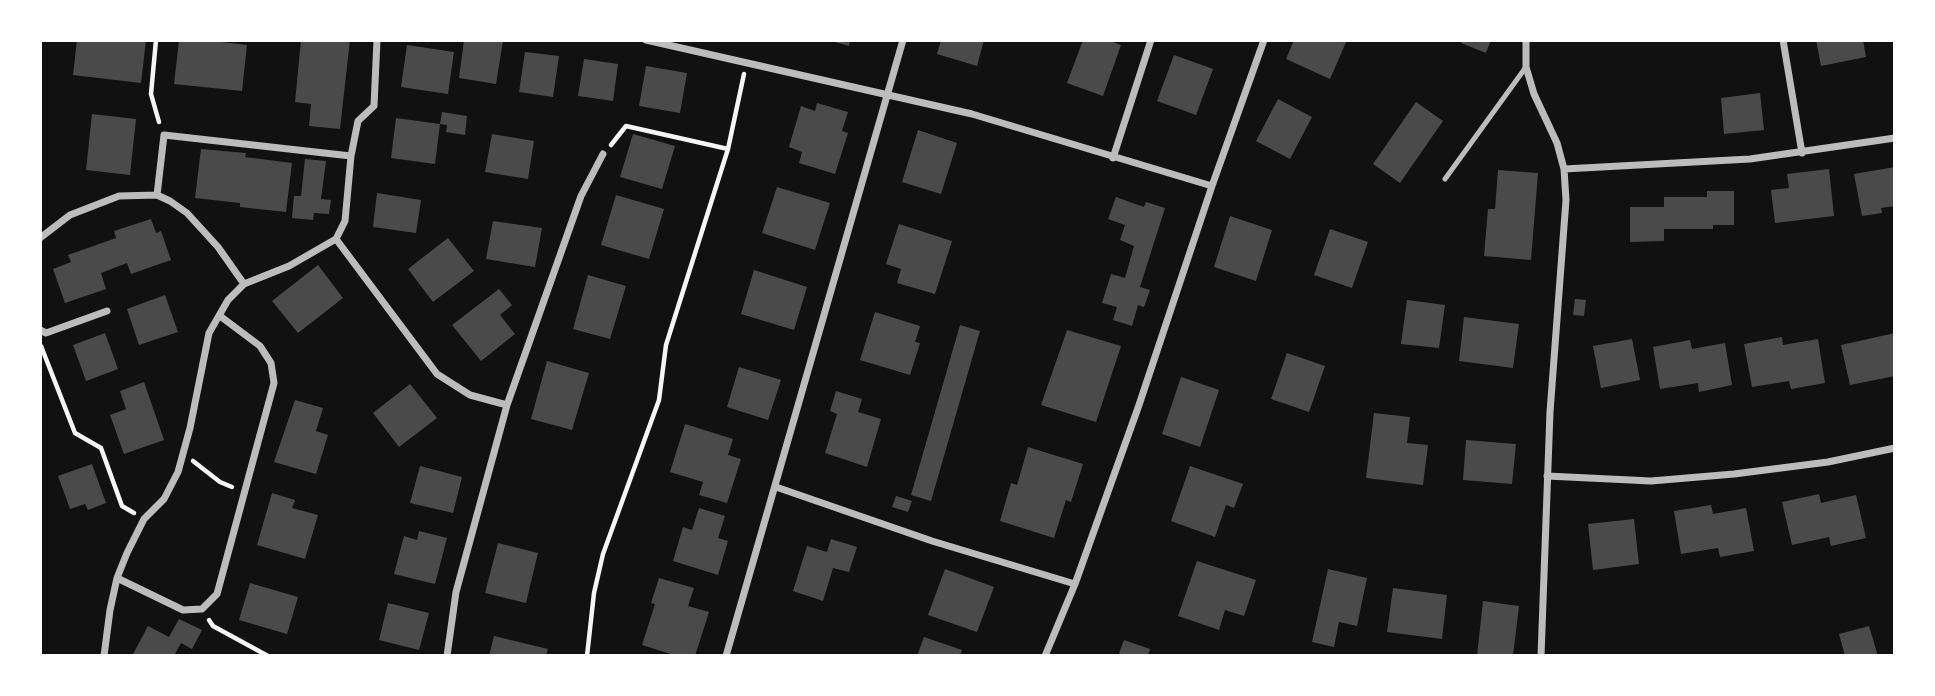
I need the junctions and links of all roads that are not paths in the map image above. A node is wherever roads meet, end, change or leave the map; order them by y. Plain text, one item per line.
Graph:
1 (377, 40) edge
2 (646, 40) edge
3 (902, 40) edge
4 (1151, 40) edge
5 (1265, 40) edge
6 (1526, 40) edge
7 (1783, 40) edge
8 (1526, 67) junction
9 (886, 94) junction
10 (1895, 138) edge
11 (603, 153) road end
12 (1802, 153) junction
13 (351, 156) junction
14 (1113, 158) junction
15 (1564, 169) junction
16 (1445, 179) dead end
17 (1212, 186) junction
18 (157, 195) junction
19 (40, 237) edge
20 (336, 239) junction
21 (244, 284) junction
22 (107, 311) dead end
23 (220, 316) junction
24 (43, 332) edge
25 (507, 405) junction
26 (1895, 448) edge
27 (1547, 476) junction
28 (776, 488) junction
29 (117, 578) junction
30 (1075, 584) junction
31 (104, 656) edge
32 (447, 656) edge
33 (726, 656) edge
34 (1045, 656) edge
35 (1541, 656) edge

1 - 13 street
2 - 9 street
3 - 9 street
4 - 14 street
5 - 17 street
6 - 8 street
7 - 12 street
8 - 15 street
8 - 16 lane
9 - 14 street
9 - 28 street
10 - 12 street
11 - 25 street
12 - 15 street
13 - 18 street
13 - 20 street
14 - 17 street
15 - 27 street
17 - 30 street
18 - 19 street
18 - 21 street
20 - 21 street
20 - 25 street
21 - 23 street
22 - 24 street
23 - 29 street
23 - 29 street
25 - 32 street
26 - 27 street
27 - 35 street
28 - 30 street
28 - 33 street
29 - 31 street
30 - 34 street

